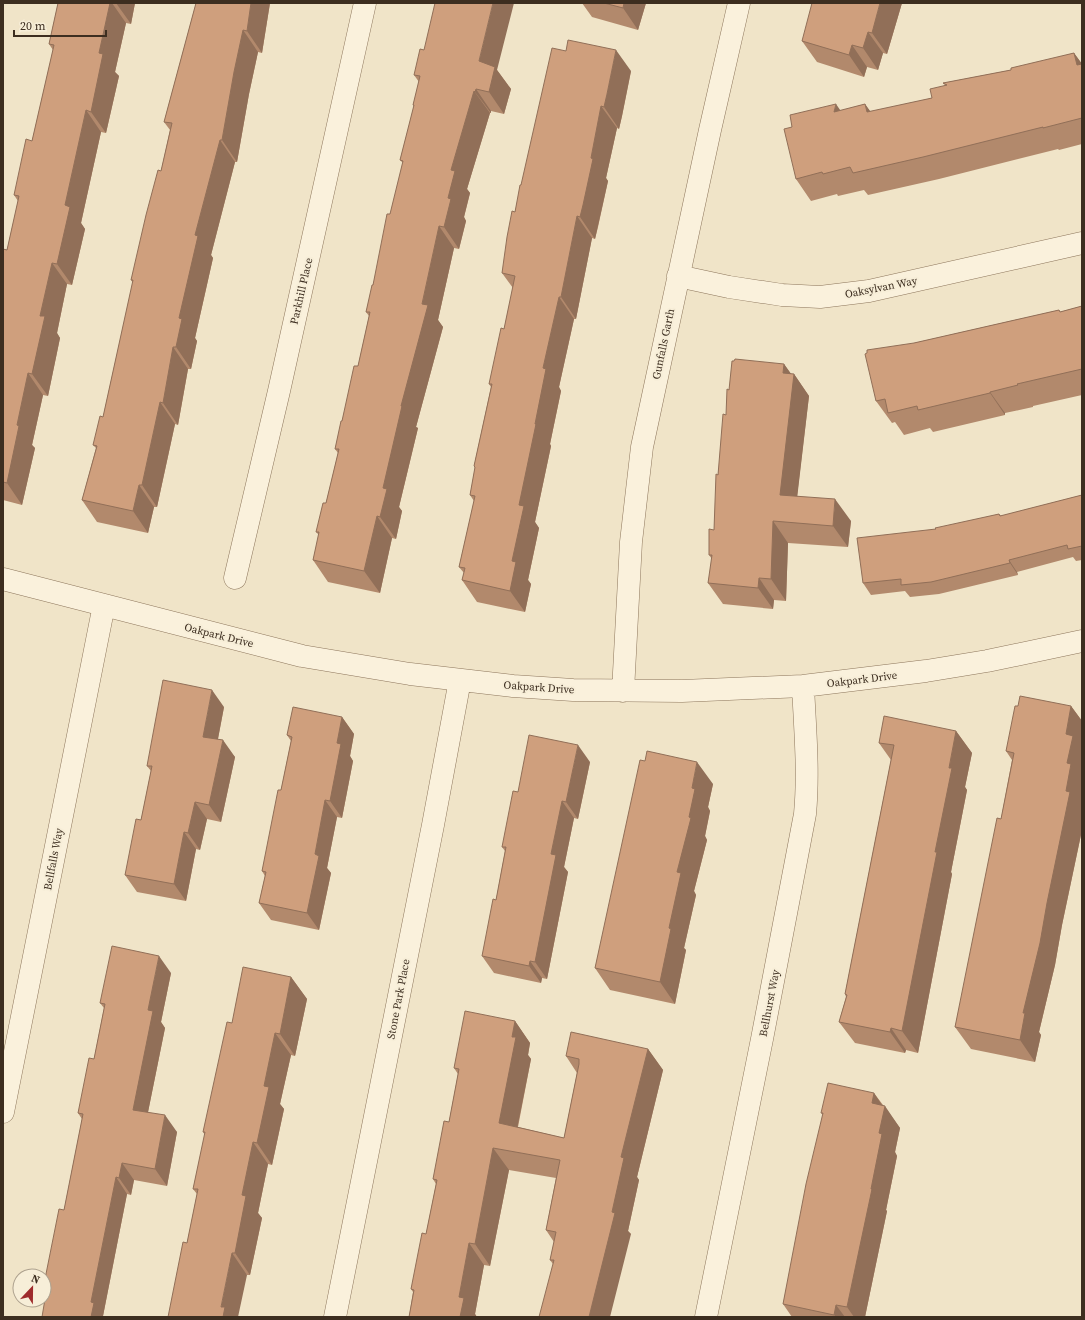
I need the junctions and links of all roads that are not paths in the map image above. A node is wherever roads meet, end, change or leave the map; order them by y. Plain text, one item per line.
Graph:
1 (365, 3) edge
2 (740, 3) edge
3 (1082, 243) edge
4 (678, 276) junction
5 (236, 578) dead end
6 (3, 579) edge
7 (104, 605) junction
8 (1082, 641) edge
9 (460, 680) junction
10 (803, 686) junction
11 (623, 691) junction
12 (3, 1112) edge
13 (335, 1317) edge
14 (706, 1317) edge

1 - 5 street, Parkhill Place
2 - 4 street, Gunfalls Garth
3 - 4 street, Oaksylvan Way
4 - 11 street, Gunfalls Garth
6 - 7 street, Oakpark Drive
7 - 9 street, Oakpark Drive
7 - 12 street, Bellfalls Way
8 - 10 street, Oakpark Drive
9 - 11 street, Oakpark Drive
9 - 13 street, Stone Park Place
10 - 11 street, Oakpark Drive
10 - 14 street, Bellhurst Way

